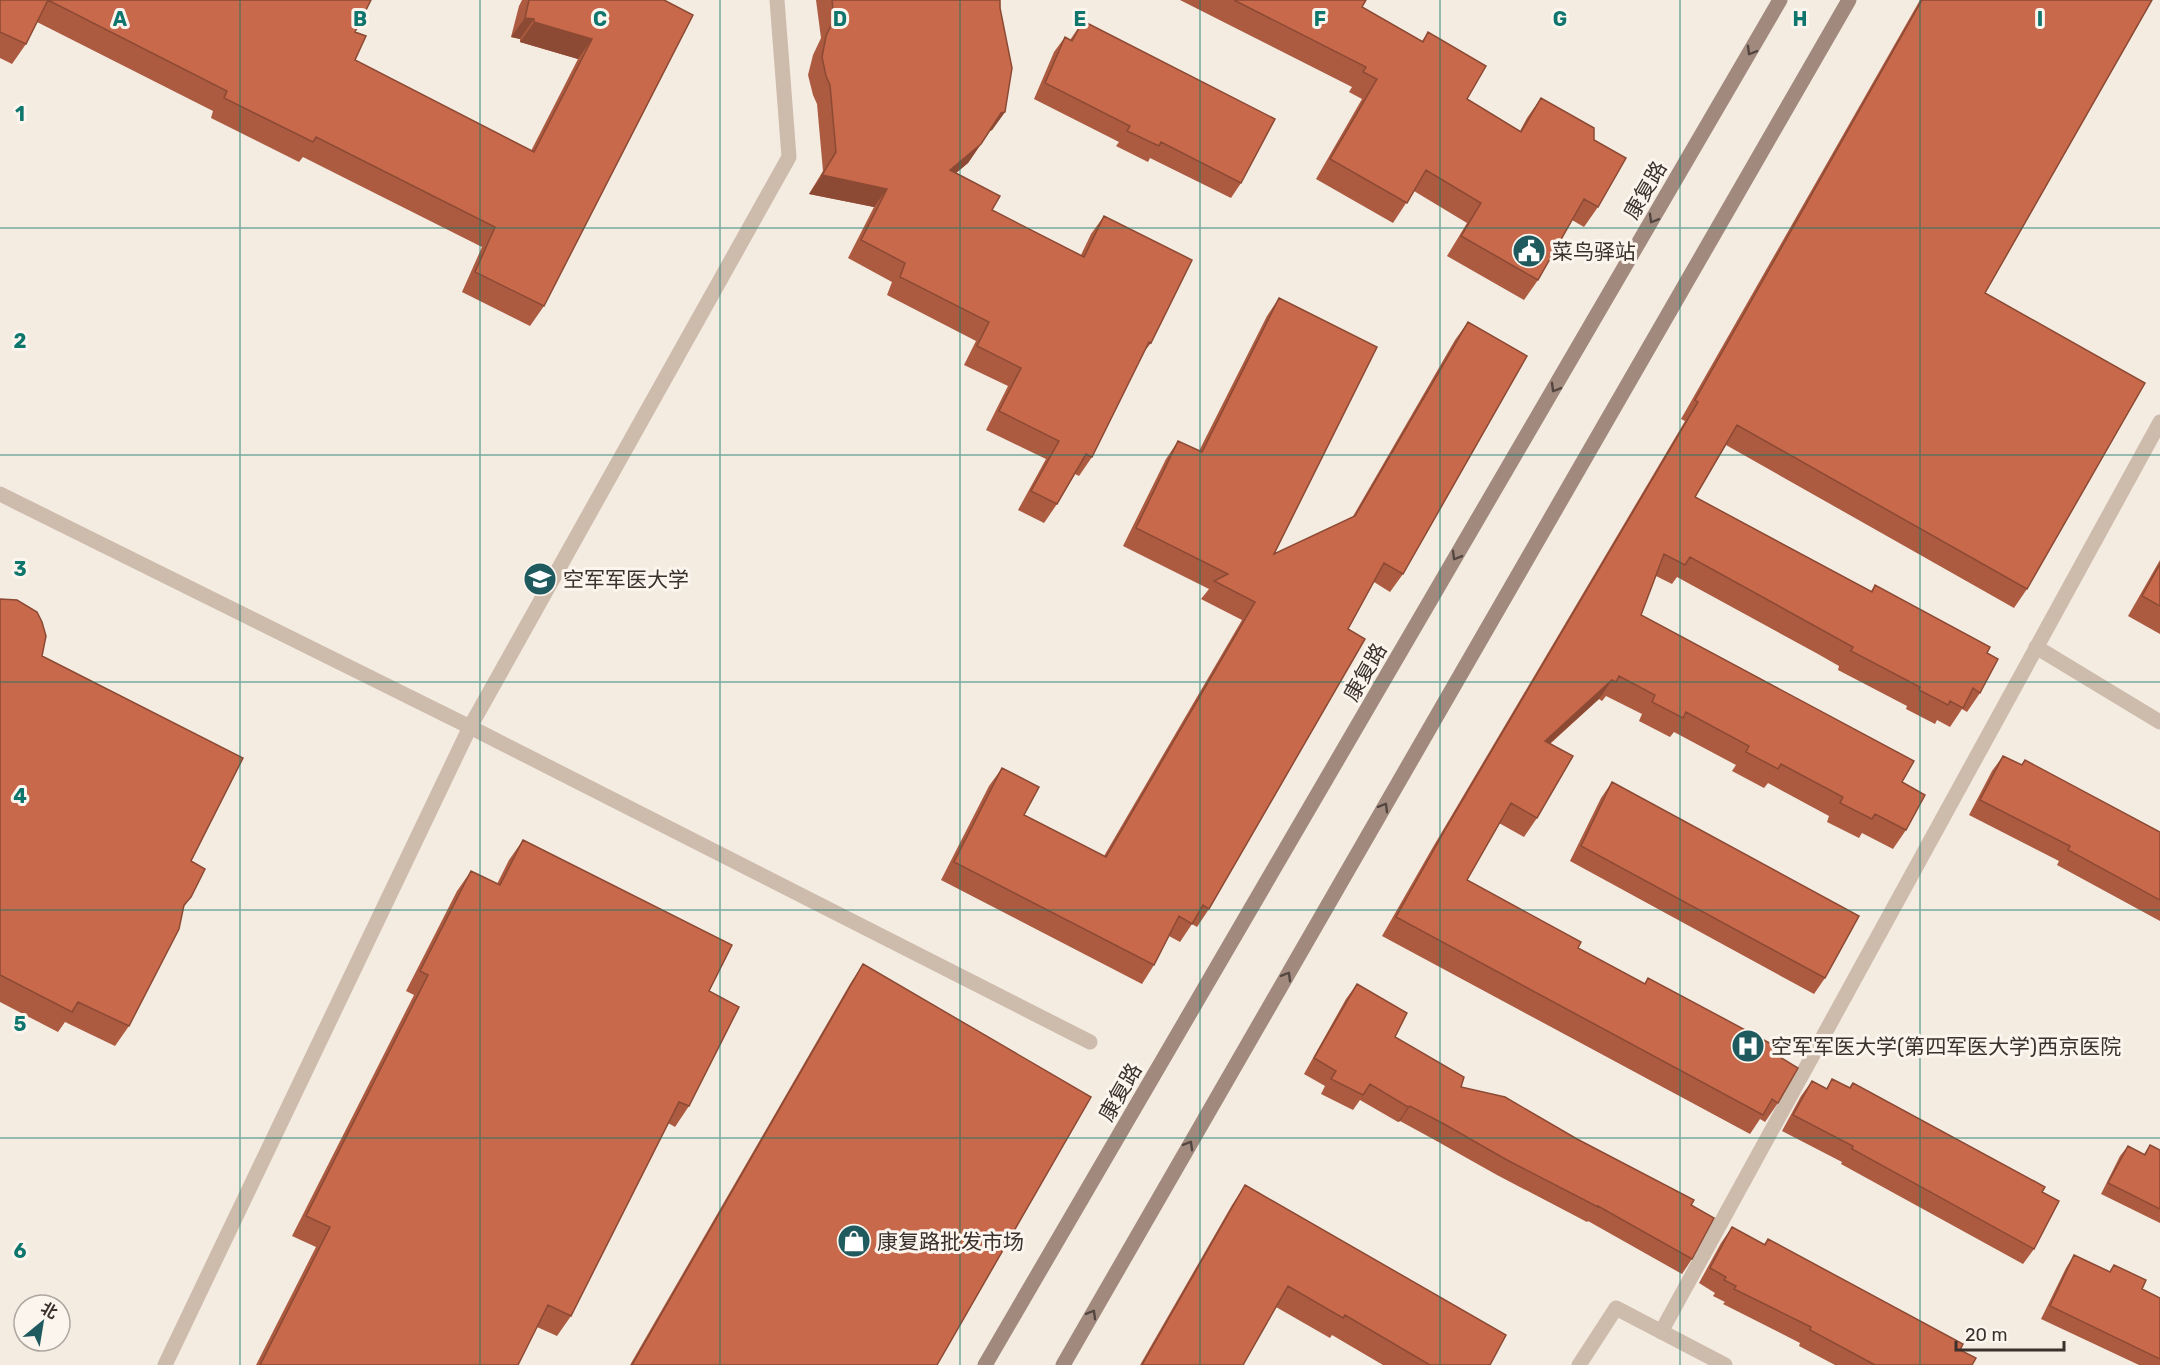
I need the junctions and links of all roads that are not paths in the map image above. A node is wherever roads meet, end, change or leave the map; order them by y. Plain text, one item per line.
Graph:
1 (777, 0) edge
2 (1780, 0) edge
3 (1849, 0) edge
4 (2160, 423) edge
5 (0, 494) edge
6 (2037, 647) junction
7 (2160, 723) edge
8 (470, 727) junction
9 (1090, 1042) dead end
10 (1661, 1332) junction
11 (165, 1365) edge
12 (986, 1365) edge
13 (1063, 1365) edge
14 (1579, 1365) edge
15 (1725, 1365) edge

1 - 8 street
2 -> 12 main road, 康复路
13 -> 3 main road
4 - 6 street
5 - 8 street
6 - 7 street
6 - 10 street
8 - 9 street
8 - 11 street
10 - 14 street
10 - 15 street

